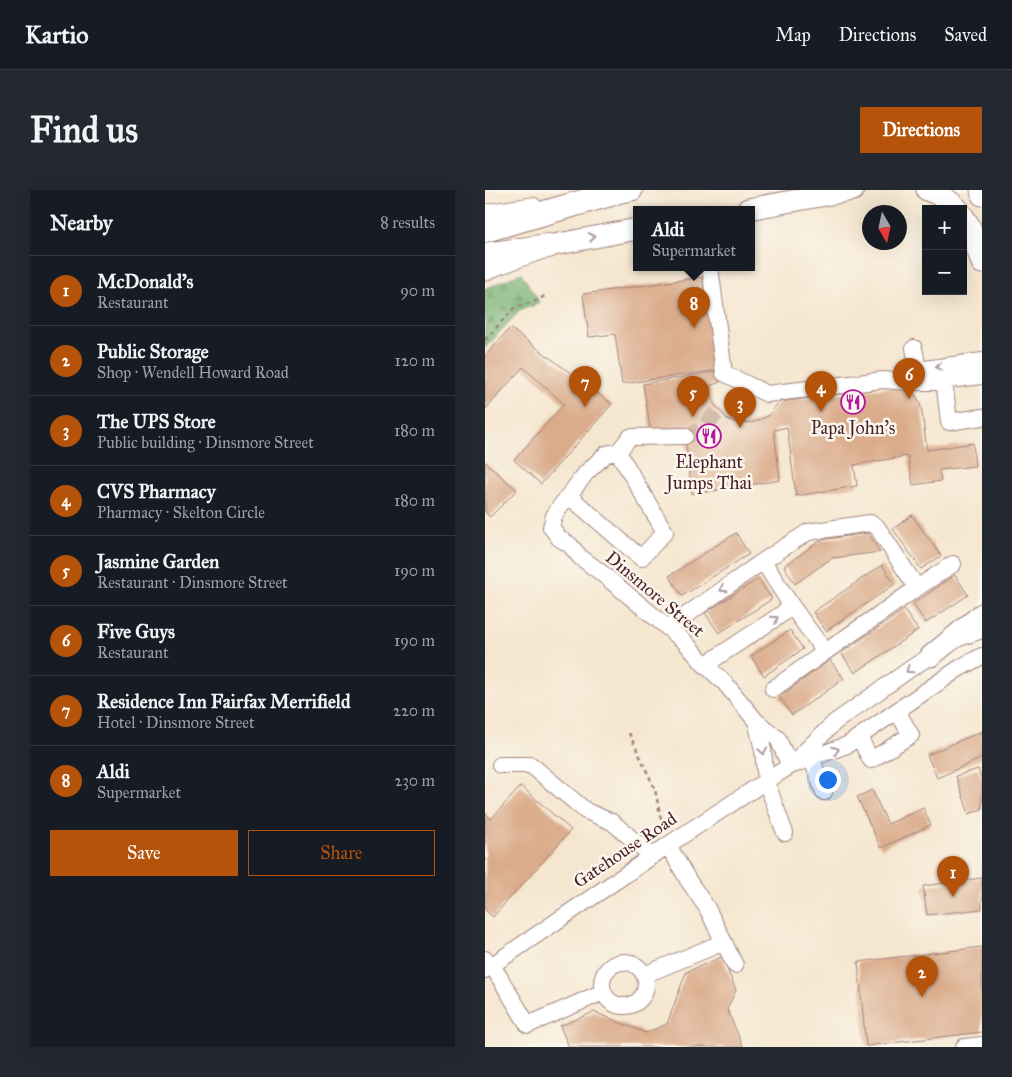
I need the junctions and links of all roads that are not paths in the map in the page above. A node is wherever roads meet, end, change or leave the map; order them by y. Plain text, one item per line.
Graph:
1 (861, 190) edge
2 (927, 190) edge
3 (981, 190) edge
4 (846, 191) edge
5 (623, 192) edge
6 (982, 194) edge
7 (954, 205) edge
8 (755, 208) edge
9 (485, 216) edge
10 (967, 222) edge
11 (485, 230) edge
12 (633, 230) edge
13 (548, 246) junction
14 (485, 255) edge
15 (982, 263) edge
16 (485, 270) edge
17 (711, 271) edge
18 (914, 348) dead end
19 (982, 361) edge
20 (982, 376) edge
21 (943, 380) junction
22 (982, 417) edge
23 (685, 436) tunnel mouth
24 (618, 452) junction
25 (569, 496) junction
26 (763, 561) junction
27 (953, 564) dead end
28 (917, 588) junction
29 (791, 605) junction
30 (982, 614) edge
31 (668, 628) junction
32 (982, 630) edge
33 (825, 652) junction
34 (931, 656) junction
35 (982, 656) edge
36 (705, 665) junction
37 (773, 689) dead end
38 (897, 711) junction
39 (756, 721) junction
40 (859, 737) junction
41 (810, 754) junction
42 (501, 766) dead end
43 (790, 766) junction
44 (766, 781) junction
45 (824, 792) dead end
46 (785, 833) dead end
47 (668, 845) junction
48 (653, 856) junction
49 (724, 942) junction
50 (487, 964) edge
51 (735, 965) dead end
52 (644, 975) junction
53 (603, 992) junction
54 (982, 1045) edge
55 (964, 1047) edge

1 - 4 main road
2 - 7 main road
3 - 6 main road
4 - 8 main road
5 - 9 main road
5 - 11 highway
10 - 15 main road
13 -> 12 main road
13 - 14 highway
13 - 16 main road
17 - 21 street
19 -> 18 street
20 - 21 street
21 - 22 street
23 - 24 street
24 - 25 street, Dinsmore Street
24 - 25 street, Dinsmore Street
25 - 31 street, Dinsmore Street
26 - 28 street
26 - 29 street
26 -> 31 street
27 - 28 street
28 - 33 street
29 - 33 street
36 -> 29 street
30 - 34 main road
31 - 36 street, Dinsmore Street
32 - 34 street, Gatehouse Road
33 - 37 street
34 -> 41 street, Gatehouse Road
35 - 38 street, Gatehouse Road
36 - 39 street, Dinsmore Street
38 - 40 street, Gatehouse Road
38 - 40 street
39 - 43 street, Dinsmore Street
39 -> 44 street, Dinsmore Street
41 -> 40 street, Gatehouse Road
41 - 43 street, Gatehouse Road
41 - 45 street
42 - 48 street
43 - 44 street, Gatehouse Road
44 - 46 street, Dinsmore Street
44 - 47 street, Gatehouse Road
47 - 48 street, Gatehouse Road
47 - 49 street
48 - 50 street, Gatehouse Road
49 - 51 street
49 - 52 street
50 - 53 street
52 - 53 street
52 - 53 street
54 - 55 street

